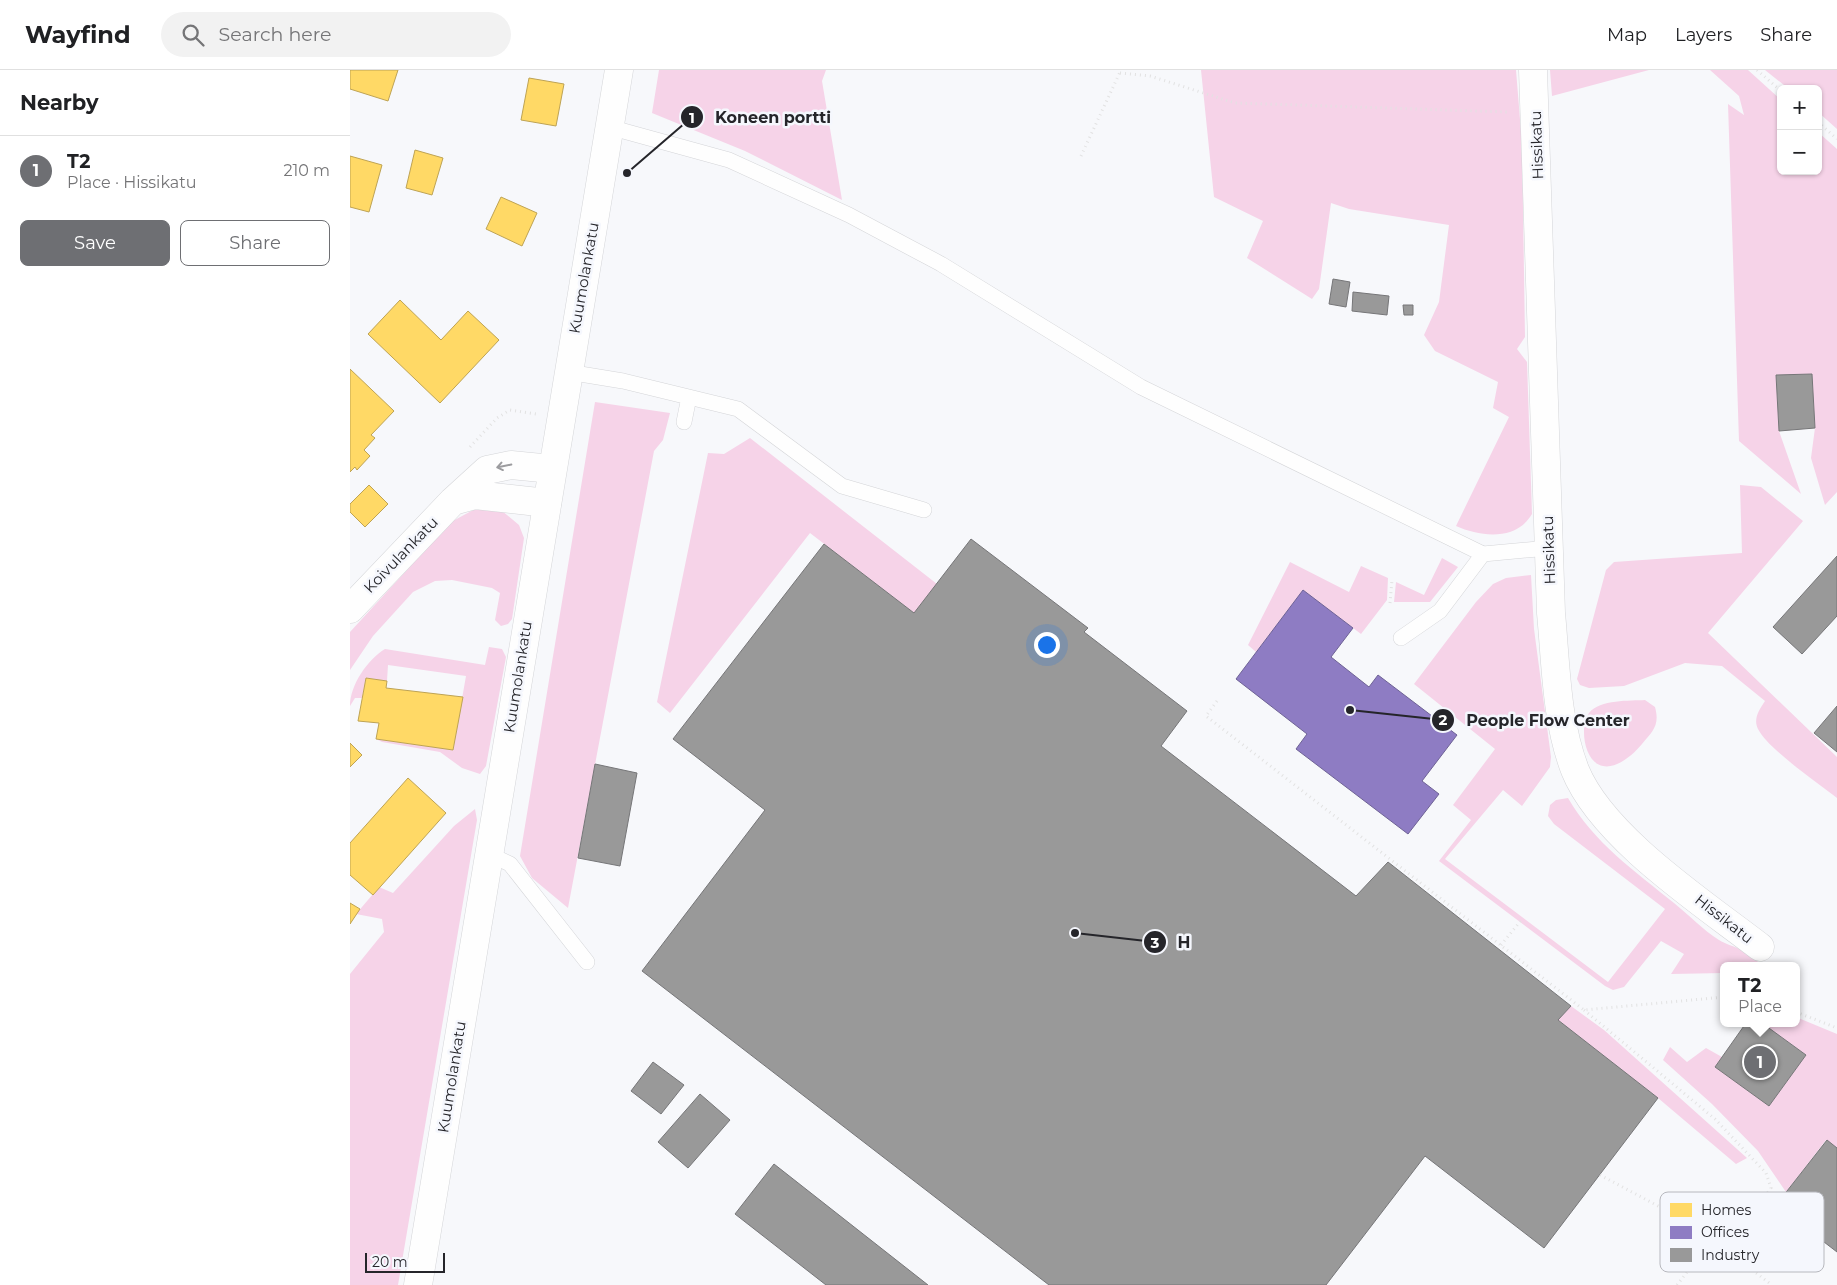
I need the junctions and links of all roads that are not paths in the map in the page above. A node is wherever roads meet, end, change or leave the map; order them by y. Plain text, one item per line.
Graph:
1 (619, 70) edge
2 (1534, 70) edge
3 (609, 127) junction
4 (568, 372) junction
5 (690, 396) junction
6 (684, 422) dead end
7 (552, 469) junction
8 (453, 501) junction
9 (547, 503) junction
10 (924, 510) dead end
11 (1549, 548) junction
12 (1483, 554) junction
13 (350, 609) edge
14 (1401, 638) dead end
15 (489, 854) junction
16 (1760, 947) dead end
17 (587, 962) dead end
18 (418, 1285) edge

1 - 3 street, Kuumolankatu
2 - 11 street, Hissikatu
3 - 4 street, Kuumolankatu
3 - 12 lane
4 - 5 lane
4 - 7 street, Kuumolankatu
5 - 6 lane
5 - 10 lane
7 -> 8 street, Koivulankatu
7 - 9 street, Kuumolankatu
8 - 9 street
8 - 13 street, Koivulankatu
9 - 15 street, Kuumolankatu
11 - 12 lane
11 - 16 street, Hissikatu
12 - 14 lane
15 - 17 lane
15 - 18 street, Kuumolankatu

